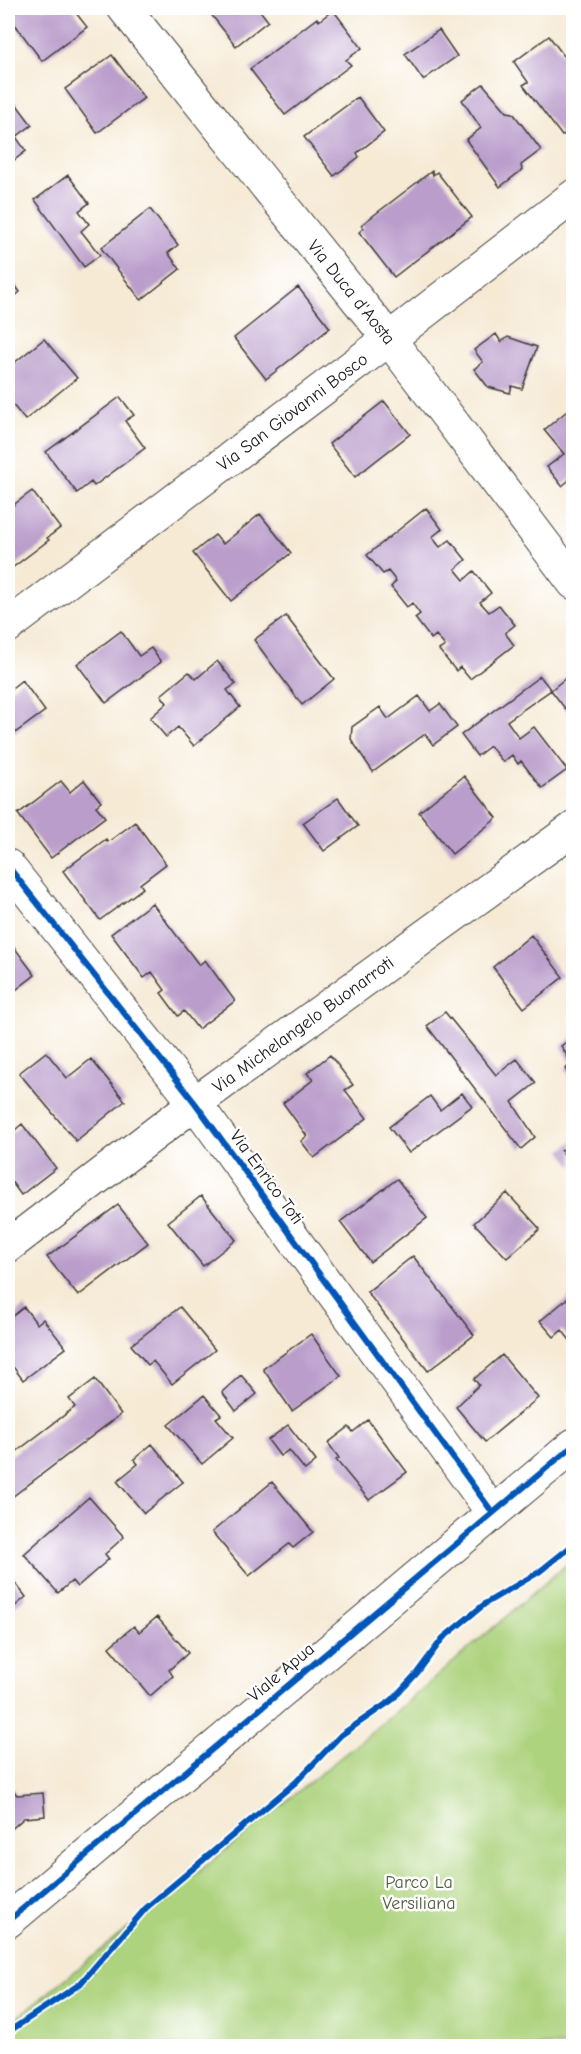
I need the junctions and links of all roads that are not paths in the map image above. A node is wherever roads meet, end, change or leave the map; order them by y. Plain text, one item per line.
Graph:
1 (124, 8) edge
2 (573, 196) edge
3 (389, 339) junction
4 (573, 583) edge
5 (8, 626) edge
6 (573, 828) edge
7 (8, 866) edge
8 (17, 899) edge
9 (195, 1103) junction
10 (8, 1246) edge
11 (573, 1444) edge
12 (494, 1512) junction
13 (8, 1921) edge

1 - 3 street, Via Duca d'Aosta
2 - 3 street, Via San Giovanni Bosco
3 - 4 street, Via Duca d'Aosta
3 - 5 street, Via San Giovanni Bosco
6 - 9 street, Via Michelangelo Buonarroti
7 - 8 street, Via Enrico Toti
8 - 9 street, Via Enrico Toti
9 - 10 street, Via Michelangelo Buonarroti
9 - 12 street, Via Enrico Toti
11 - 12 street, Viale Apua
12 - 13 street, Viale Apua

